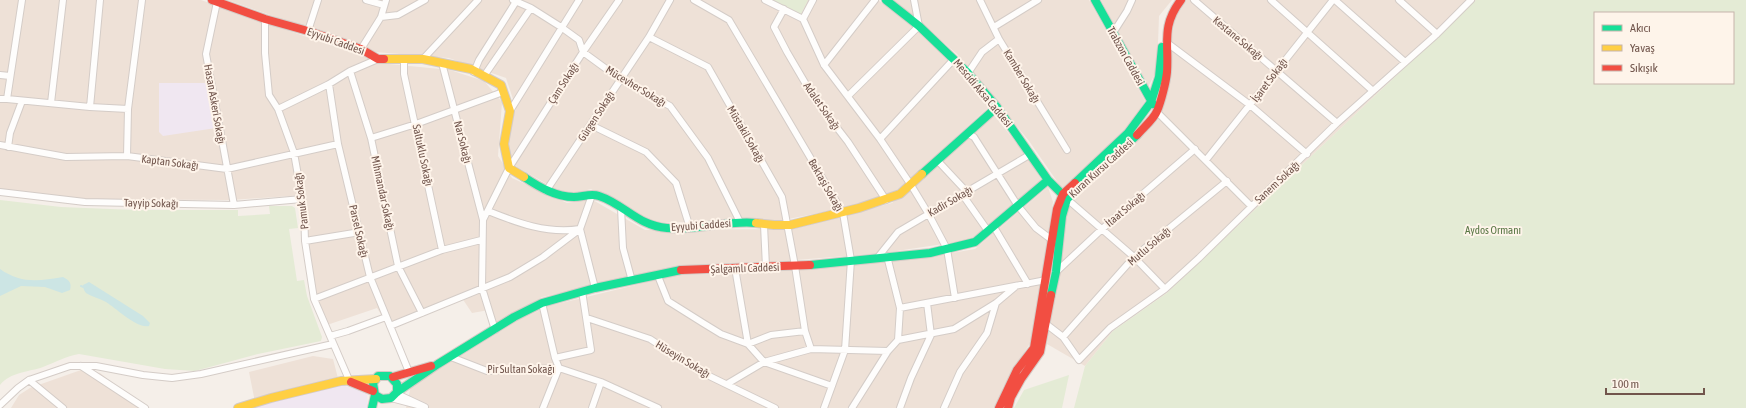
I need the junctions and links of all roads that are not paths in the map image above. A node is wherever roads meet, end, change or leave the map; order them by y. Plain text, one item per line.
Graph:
1 (22, 0) edge
2 (63, 0) edge
3 (100, 0) edge
4 (142, 0) edge
5 (318, 0) edge
6 (366, 0) edge
7 (425, 0) edge
8 (478, 0) edge
9 (516, 0) edge
10 (579, 0) edge
11 (619, 0) edge
12 (670, 0) edge
13 (694, 0) edge
14 (765, 0) edge
15 (813, 0) edge
16 (875, 0) edge
17 (886, 0) edge
18 (914, 0) edge
19 (980, 0) edge
20 (1038, 0) edge
21 (1095, 0) edge
22 (1132, 0) edge
23 (1175, 0) edge
24 (1181, 0) edge
25 (1194, 0) edge
26 (1271, 0) edge
27 (1334, 0) edge
28 (1399, 0) edge
29 (1471, 0) edge
30 (214, 1) edge
31 (385, 2) edge
32 (531, 8) junction
33 (784, 9) junction
34 (381, 17) junction
35 (265, 19) junction
36 (803, 19) junction
37 (919, 26) junction
38 (561, 27) junction
39 (994, 27) junction
40 (308, 31) junction
41 (1307, 31) junction
42 (1112, 33) junction
43 (1437, 34) junction
44 (649, 37) junction
45 (999, 39) junction
46 (1166, 42) junction
47 (361, 49) junction
48 (584, 52) junction
49 (378, 59) junction
50 (423, 59) junction
51 (954, 59) junction
52 (404, 60) junction
53 (1405, 62) junction
54 (442, 63) junction
55 (824, 65) junction
56 (1276, 70) junction
57 (350, 71) junction
58 (474, 72) junction
59 (968, 73) junction
60 (0, 75) edge
61 (10, 76) junction
62 (484, 76) junction
63 (620, 79) junction
64 (329, 84) junction
65 (1373, 91) junction
66 (503, 92) junction
67 (848, 96) junction
68 (3, 99) edge
69 (22, 101) junction
70 (1151, 102) junction
71 (51, 103) junction
72 (1250, 105) junction
73 (997, 106) junction
74 (90, 107) junction
75 (128, 109) junction
76 (278, 109) junction
77 (454, 110) junction
78 (510, 110) junction
79 (1157, 112) junction
80 (1337, 123) junction
81 (416, 124) junction
82 (591, 125) junction
83 (968, 134) junction
84 (371, 138) junction
85 (880, 139) junction
86 (338, 144) junction
87 (0, 145) edge
88 (8, 147) junction
89 (1195, 149) junction
90 (1067, 150) dead end
91 (294, 153) junction
92 (1031, 154) junction
93 (1307, 154) junction
94 (127, 156) junction
95 (937, 160) junction
96 (1206, 160) junction
97 (509, 168) junction
98 (227, 169) junction
99 (998, 173) junction
100 (1048, 180) junction
101 (1227, 181) junction
102 (911, 185) junction
103 (546, 191) junction
104 (0, 192) edge
105 (964, 193) junction
106 (592, 195) junction
107 (1065, 197) junction
108 (302, 199) junction
109 (886, 200) junction
110 (234, 205) junction
111 (1018, 206) junction
112 (1251, 206) junction
113 (621, 208) junction
114 (488, 211) junction
115 (843, 213) junction
116 (928, 213) junction
117 (483, 220) junction
118 (740, 222) junction
119 (764, 225) junction
120 (787, 225) junction
121 (690, 228) junction
122 (580, 229) junction
123 (991, 229) junction
124 (1102, 229) junction
125 (360, 232) junction
126 (481, 240) junction
127 (1052, 240) junction
128 (305, 242) junction
129 (947, 249) junction
130 (442, 250) junction
131 (888, 256) junction
132 (878, 257) junction
133 (1134, 257) junction
134 (851, 260) junction
135 (398, 266) junction
136 (796, 266) junction
137 (766, 267) junction
138 (735, 268) junction
139 (1056, 272) junction
140 (658, 276) junction
141 (370, 277) junction
142 (1046, 280) junction
143 (632, 281) junction
144 (1028, 284) junction
145 (1017, 286) junction
146 (482, 288) junction
147 (595, 288) junction
148 (1165, 289) junction
149 (582, 291) junction
150 (955, 298) junction
151 (314, 299) junction
152 (542, 303) junction
153 (927, 303) junction
154 (996, 303) junction
155 (900, 308) junction
156 (422, 313) junction
157 (386, 316) junction
158 (587, 318) junction
159 (1046, 324) junction
160 (390, 326) junction
161 (495, 330) junction
162 (805, 332) junction
163 (931, 334) junction
164 (330, 336) junction
165 (1063, 337) junction
166 (898, 340) junction
167 (333, 344) junction
168 (748, 344) junction
169 (811, 349) junction
170 (846, 350) junction
171 (888, 351) junction
172 (451, 357) junction
173 (555, 358) junction
174 (764, 362) junction
175 (438, 364) junction
176 (79, 365) junction
177 (559, 368) junction
178 (409, 372) junction
179 (393, 377) junction
180 (376, 379) junction
181 (29, 380) junction
182 (350, 382) junction
183 (601, 382) junction
184 (727, 384) junction
185 (832, 386) junction
186 (374, 393) junction
187 (393, 395) junction
188 (0, 405) edge
189 (63, 408) edge
190 (145, 408) edge
191 (238, 408) edge
192 (372, 408) edge
193 (383, 408) edge
194 (427, 408) edge
195 (543, 408) edge
196 (592, 408) edge
197 (658, 408) edge
198 (775, 408) edge
199 (824, 408) edge
200 (852, 408) edge
201 (900, 408) edge
202 (944, 408) edge
203 (999, 408) edge
204 (1008, 408) edge

1 - 61 street
2 - 71 street
3 - 74 street
4 - 75 street
5 - 40 street
6 - 31 street
7 - 34 street
8 - 50 street
9 - 32 street, Mücevher Sokağı
9 - 58 street
10 - 38 street
11 - 48 street, Çam Sokağı
12 - 44 street, Gürgen Sokağı
13 - 115 street, Bektaşi Sokağı
14 - 33 street
15 - 36 street
16 - 55 street
17 - 37 street, Mescidi Aksa Caddesi
18 - 37 street
19 - 39 street, Kamber Sokağı
20 - 39 street
21 - 42 street, Trabzon Caddesi
22 - 42 street
23 - 70 street, Kuran Kursu Caddesi
24 - 46 street, Kuran Kursu Caddesi
25 - 56 street, Kestane Sokağı
26 - 41 street
27 - 41 street, İşaret Sokağı
27 - 53 street
28 - 43 street
29 - 43 street, Sanem Sokağı
30 - 35 street, Eyyubi Caddesi
30 - 98 street, Hasan Askeri Sokağı
31 - 34 street
32 - 38 street, Mücevher Sokağı
32 - 62 street
33 - 36 street
33 - 109 street, Adalet Sokağı
34 - 47 street
35 - 40 street, Eyyubi Caddesi
35 - 76 street, Pamuk Sokağı
36 - 55 street
37 - 51 street, Mescidi Aksa Caddesi
37 - 67 street
38 - 48 street, Mücevher Sokağı
38 - 78 street
39 - 45 street, Kamber Sokağı
40 - 47 street, Eyyubi Caddesi
41 - 56 street, İşaret Sokağı
41 - 65 street
42 - 70 street, Trabzon Caddesi
43 - 53 street, Sanem Sokağı
44 - 63 street, Gürgen Sokağı
44 - 120 street, Müstakil Sokağı
45 - 59 street
45 - 90 street, Kamber Sokağı
46 - 72 street
46 - 79 street, Kuran Kursu Caddesi
47 - 49 street, Eyyubi Caddesi
48 - 63 street, Mücevher Sokağı
48 - 97 street, Çam Sokağı
49 - 52 street, Eyyubi Caddesi
49 - 57 street
50 - 52 street, Eyyubi Caddesi
50 - 54 street, Eyyubi Caddesi
51 - 59 street, Mescidi Aksa Caddesi
51 - 85 street
52 - 81 street, Saltuklu Sokağı
53 - 65 street, Sanem Sokağı
54 - 58 street, Eyyubi Caddesi
54 - 77 street, Nar Sokağı
55 - 67 street
56 - 72 street, İşaret Sokağı
56 - 80 street, Kestane Sokağı
57 - 64 street
57 - 84 street, Mihmandar Sokağı
58 - 62 street, Eyyubi Caddesi
59 - 73 street, Mescidi Aksa Caddesi
60 - 61 street
61 - 68 street
62 - 66 street, Eyyubi Caddesi
63 - 82 street, Gürgen Sokağı
63 - 118 street, Mücevher Sokağı
64 - 76 street
64 - 86 street, Parsel Sokağı
65 - 80 street, Sanem Sokağı
66 - 77 street
66 - 78 street, Eyyubi Caddesi
67 - 85 street
68 - 69 street
69 - 71 street
69 - 88 street
70 - 79 street, Trabzon Caddesi
70 - 107 street, Kuran Kursu Caddesi
71 - 74 street
72 - 93 street
72 - 96 street, İşaret Sokağı
73 - 83 street, Eyyubi Caddesi
73 - 92 street, Mescidi Aksa Caddesi
74 - 75 street
75 - 94 street
76 - 91 street, Pamuk Sokağı
77 - 81 street
77 - 117 street, Nar Sokağı
78 - 97 street
79 - 89 street
79 - 107 street, Kuran Kursu Caddesi
80 - 93 street, Sanem Sokağı
81 - 84 street
81 - 130 street, Saltuklu Sokağı
82 - 103 street, Gürgen Sokağı
82 - 121 street
83 - 95 street, Eyyubi Caddesi
83 - 99 street
84 - 135 street, Mihmandar Sokağı
85 - 102 street
86 - 91 street, Kaptan Sokağı
86 - 125 street, Parsel Sokağı
87 - 88 street, Kaptan Sokağı
88 - 94 street, Kaptan Sokağı
89 - 96 street
89 - 124 street, İtaat Sokağı
91 - 98 street, Kaptan Sokağı
91 - 108 street, Pamuk Sokağı
92 - 99 street, Kadir Sokağı
92 - 100 street, Mescidi Aksa Caddesi
93 - 112 street, Sanem Sokağı
94 - 98 street, Kaptan Sokağı
95 - 102 street, Eyyubi Caddesi
95 - 105 street
96 - 101 street
97 - 103 street, Eyyubi Caddesi
97 - 114 street, Çam Sokağı
98 - 110 street, Hasan Askeri Sokağı
99 - 105 street, Kadir Sokağı
99 - 111 street
100 - 107 street, Mescidi Aksa Caddesi
100 - 111 street, Şalgamlı Caddesi
101 - 112 street
101 - 133 street, Mutlu Sokağı
102 - 109 street, Eyyubi Caddesi
102 - 116 street
103 - 106 street, Eyyubi Caddesi
104 - 110 street, Tayyip Sokağı
105 - 116 street, Kadir Sokağı
105 - 123 street
106 - 113 street, Eyyubi Caddesi
106 - 122 street
107 - 124 street
107 - 127 street, Kuran Kursu Caddesi
107 - 139 street, Kuran Kursu Caddesi
108 - 110 street, Tayyip Sokağı
108 - 128 street, Pamuk Sokağı
109 - 115 street, Eyyubi Caddesi
111 - 123 street, Şalgamlı Caddesi
111 - 127 street
112 - 148 street, Sanem Sokağı
113 - 121 street, Eyyubi Caddesi
113 - 143 street
114 - 117 street, Çam Sokağı
114 - 122 street
115 - 120 street, Eyyubi Caddesi
115 - 134 street, Bektaşi Sokağı
116 - 129 street
116 - 132 street, Kadir Sokağı
117 - 126 street
118 - 119 street, Eyyubi Caddesi
118 - 121 street, Eyyubi Caddesi
119 - 120 street, Eyyubi Caddesi
119 - 137 street
120 - 136 street, Müstakil Sokağı
122 - 146 street
122 - 147 street
123 - 129 street, Şalgamlı Caddesi
123 - 144 street
124 - 133 street
124 - 139 street, İtaat Sokağı
125 - 128 street
125 - 141 street, Parsel Sokağı
126 - 130 street
126 - 146 street
127 - 142 street, Kuran Kursu Caddesi
128 - 151 street, Pamuk Sokağı
129 - 131 street, Şalgamlı Caddesi
129 - 150 street
130 - 135 street
131 - 132 street, Şalgamlı Caddesi
131 - 155 street
132 - 134 street, Şalgamlı Caddesi
133 - 148 street
133 - 165 street, Mutlu Sokağı
134 - 136 street, Şalgamlı Caddesi
134 - 170 street, Bektaşi Sokağı
135 - 141 street
135 - 156 street, Mihmandar Sokağı
136 - 137 street, Şalgamlı Caddesi
136 - 162 street, Müstakil Sokağı
137 - 138 street, Şalgamlı Caddesi
138 - 140 street, Şalgamlı Caddesi
138 - 168 street
139 - 159 street, Kuran Kursu Caddesi
140 - 143 street, Şalgamlı Caddesi
140 - 168 street
141 - 151 street
141 - 157 street, Parsel Sokağı
142 - 144 street
142 - 203 street, Kuran Kursu Caddesi
143 - 147 street, Şalgamlı Caddesi
144 - 145 street
145 - 150 street
145 - 154 street
146 - 156 street
146 - 161 street
147 - 149 street, Şalgamlı Caddesi
148 - 165 street, Sanem Sokağı
149 - 152 street, Şalgamlı Caddesi
149 - 158 street
150 - 153 street
151 - 164 street, Pamuk Sokağı
152 - 161 street, Şalgamlı Caddesi
152 - 173 street
153 - 155 street
153 - 163 street
154 - 163 street
154 - 202 street
155 - 166 street
156 - 160 street
157 - 160 street, Parsel Sokağı
157 - 164 street
158 - 173 street
158 - 184 street, Hüseyin Sokağı
159 - 165 street
159 - 204 street, Kuran Kursu Caddesi
160 - 178 street, Parsel Sokağı
161 - 172 street, Şalgamlı Caddesi
162 - 168 street
162 - 169 street, Müstakil Sokağı
163 - 166 street
163 - 201 street
164 - 167 street, Pamuk Sokağı
166 - 171 street
167 - 176 street
167 - 182 street, Pamuk Sokağı
168 - 174 street
169 - 170 street
169 - 174 street
170 - 171 street
170 - 185 street, Bektaşi Sokağı
171 - 200 street
172 - 175 street, Şalgamlı Caddesi
172 - 177 street, Pir Sultan Sokağı
173 - 177 street
174 - 184 street
174 - 185 street
175 - 178 street
175 - 187 street
176 - 181 street
176 - 190 street
177 - 183 street, Pir Sultan Sokağı
177 - 195 street
178 - 179 street
179 - 180 street
179 - 187 street
180 - 182 street
180 - 186 street
181 - 188 street
181 - 189 street
182 - 186 street
182 - 191 street
183 - 196 street
183 - 197 street, Pir Sultan Sokağı
184 - 198 street, Hüseyin Sokağı
185 - 199 street, Bektaşi Sokağı
186 - 187 street
186 - 192 street
187 - 193 street
187 - 194 street

